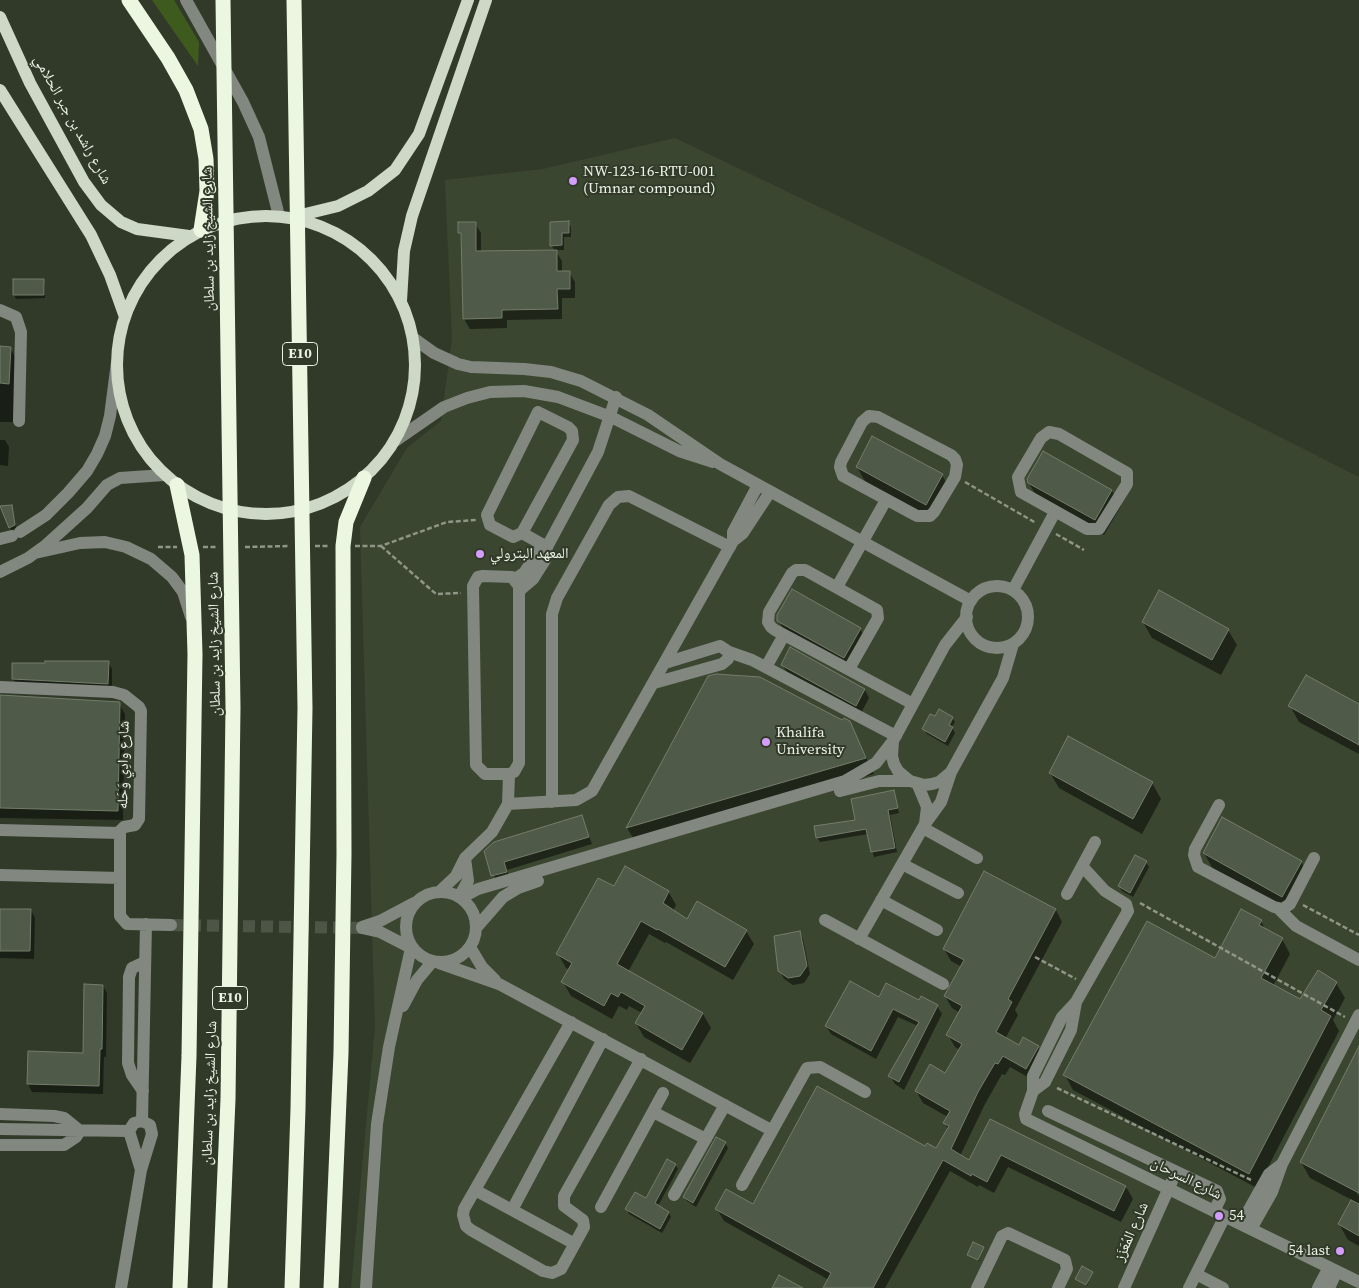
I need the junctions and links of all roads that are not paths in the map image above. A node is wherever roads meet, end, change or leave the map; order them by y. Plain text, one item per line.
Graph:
1 (129, 0) edge
2 (186, 0) edge
3 (223, 0) edge
4 (294, 0) edge
5 (468, 0) edge
6 (486, 0) edge
7 (0, 17) edge
8 (0, 90) edge
9 (0, 104) edge
10 (15, 116) junction
11 (280, 216) junction
12 (293, 217) junction
13 (195, 233) junction
14 (401, 301) junction
15 (0, 310) edge
16 (125, 317) junction
17 (413, 338) junction
18 (117, 362) junction
19 (540, 393) junction
20 (616, 397) junction
21 (538, 412) junction
22 (611, 417) junction
23 (19, 421) dead end
24 (395, 441) junction
25 (720, 464) junction
26 (164, 475) junction
27 (364, 478) junction
28 (176, 485) junction
29 (758, 485) junction
30 (770, 492) junction
31 (886, 500) junction
32 (1055, 512) junction
33 (522, 534) junction
34 (11, 536) edge
35 (863, 542) junction
36 (731, 544) junction
37 (547, 546) junction
38 (35, 553) junction
39 (0, 572) edge
40 (517, 585) junction
41 (837, 587) junction
42 (1013, 590) junction
43 (971, 601) junction
44 (967, 617) junction
45 (784, 635) junction
46 (1014, 644) junction
47 (728, 652) junction
48 (195, 654) junction
49 (665, 663) junction
50 (766, 667) junction
51 (849, 669) junction
52 (654, 684) junction
53 (0, 688) edge
54 (913, 704) junction
55 (895, 739) junction
56 (951, 772) junction
57 (509, 774) junction
58 (913, 782) junction
59 (552, 802) junction
60 (508, 804) junction
61 (1219, 805) dead end
62 (924, 826) junction
63 (0, 830) edge
64 (120, 833) junction
65 (1095, 842) dead end
66 (465, 858) junction
67 (977, 858) dead end
68 (1314, 858) dead end
69 (902, 864) junction
70 (1082, 866) junction
71 (0, 875) edge
72 (120, 878) junction
73 (438, 892) junction
74 (958, 894) dead end
75 (1067, 894) dead end
76 (460, 897) junction
77 (881, 900) junction
78 (414, 903) junction
79 (1279, 909) junction
80 (825, 920) dead end
81 (146, 924) junction
82 (171, 925) tunnel mouth
83 (476, 928) junction
84 (937, 930) dead end
85 (859, 938) junction
86 (470, 947) junction
87 (411, 948) junction
88 (1359, 960) edge
89 (436, 962) junction
90 (499, 984) junction
91 (943, 984) dead end
92 (396, 1019) junction
93 (1357, 1019) edge
94 (571, 1022) junction
95 (604, 1039) junction
96 (641, 1059) junction
97 (866, 1092) dead end
98 (663, 1093) dead end
99 (725, 1105) junction
100 (1048, 1111) dead end
101 (653, 1112) junction
102 (0, 1114) edge
103 (142, 1121) junction
104 (1075, 1124) junction
105 (0, 1129) edge
106 (771, 1130) junction
107 (80, 1131) junction
108 (129, 1131) junction
109 (706, 1139) junction
110 (1068, 1140) junction
111 (0, 1145) edge
112 (1134, 1152) junction
113 (1127, 1168) junction
114 (141, 1170) junction
115 (1177, 1172) junction
116 (742, 1185) dead end
117 (1169, 1188) junction
118 (475, 1190) junction
119 (674, 1195) dead end
120 (600, 1206) dead end
121 (512, 1210) junction
122 (1220, 1213) junction
123 (1246, 1227) junction
124 (575, 1244) junction
125 (1333, 1269) junction
126 (1196, 1274) junction
127 (1359, 1282) edge
128 (1060, 1287) edge
129 (121, 1288) edge
130 (180, 1288) edge
131 (220, 1288) edge
132 (292, 1288) edge
133 (332, 1288) edge
134 (366, 1288) edge
135 (977, 1288) edge
136 (1124, 1288) edge
137 (1189, 1288) edge
138 (1223, 1288) edge
139 (1318, 1288) edge
140 (1329, 1288) edge

1 - 13 highway
2 - 11 street
3 - 131 highway, شارع الشيخ زايد بن سلطان / E10
4 - 132 highway, E10
5 - 12 main road
6 - 14 main road
7 - 13 main road, شارع راشد بن جبر الحلامي
8 - 10 main road
9 - 10 street
10 - 16 main road
11 - 12 main road
11 - 13 main road
12 - 14 main road
13 - 16 main road
14 - 17 main road
15 - 23 street
16 - 18 main road
17 - 20 street
17 - 24 main road
18 - 26 main road
18 - 34 street
19 - 21 street
19 - 22 street
19 - 24 street
20 - 22 street
20 - 25 street
21 - 33 street
21 - 33 street
22 - 25 street
22 - 37 street
24 - 27 main road
25 - 29 street
26 - 28 main road
26 - 38 street
27 - 28 main road
27 - 133 highway
28 - 48 highway
29 - 30 street
29 - 36 street
30 - 35 street
30 - 36 street
31 - 31 street
31 - 35 street
32 - 32 street
32 - 42 street
33 - 37 street
35 - 41 street
35 - 43 street
36 - 49 street
36 - 59 street
37 - 40 street
38 - 39 street
38 - 48 street
40 - 57 street
40 - 57 street
41 - 45 street
41 - 51 street
42 - 43 street
42 - 46 street
43 - 44 street
44 - 46 street
44 - 54 street
45 - 50 street
45 - 51 street
46 - 56 street
47 - 49 street
47 - 50 street
47 - 52 street
48 - 130 highway
49 - 52 street
50 - 55 street
51 - 54 street
52 - 59 street
53 - 64 street, شارع وادِي وَحَله
54 - 55 street
55 - 58 street
55 - 76 street
56 - 58 street
56 - 62 street
57 - 60 street
58 - 62 street
58 - 83 street
59 - 60 street
60 - 66 street
61 - 79 street
62 - 67 street
62 - 69 street
63 - 64 street
64 - 72 street
65 - 70 street
66 - 73 street
66 - 76 street
68 - 79 street
69 - 74 street
69 - 77 street
70 - 75 street
70 - 110 street, شارع السرحان
71 - 72 street
72 - 81 street
73 - 76 street
73 - 78 street
76 - 83 street
77 - 84 street
77 - 85 street
78 - 87 street
78 - 87 street
79 - 88 street
80 - 85 street
81 - 82 street
81 - 103 street
83 - 86 street
85 - 91 street
86 - 89 street
86 - 90 street
87 - 89 street
87 - 92 street
89 - 90 street
89 - 92 street
90 - 94 street
92 - 134 street
93 - 123 street
94 - 95 street
94 - 118 street
95 - 96 street
95 - 121 street
96 - 99 street
96 - 124 street
97 - 106 street
98 - 101 street
99 - 106 street
99 - 109 street
100 - 104 street
101 - 109 street
101 - 120 street
102 - 107 street
103 - 108 street
103 - 114 street
104 - 110 street
104 - 112 street
105 - 107 street
106 - 116 street
107 - 108 street
107 - 111 street
108 - 114 street
109 - 119 street
110 - 113 street, شارع السرحان
112 - 113 street
112 - 115 street
113 - 117 street, شارع السرحان
114 - 129 street
115 - 117 street, شارع المُعَزَز
115 - 122 street
117 - 122 street, شارع السرحان
117 - 136 street, شارع المُعَزَز
118 - 121 street
118 - 124 street
121 - 124 street
122 - 123 street, شارع السرحان
122 - 126 street
123 - 125 street, شارع السرحان
125 - 127 street, شارع السرحان
125 - 139 street
125 - 140 street
126 - 137 street
126 - 138 street
128 - 135 street

